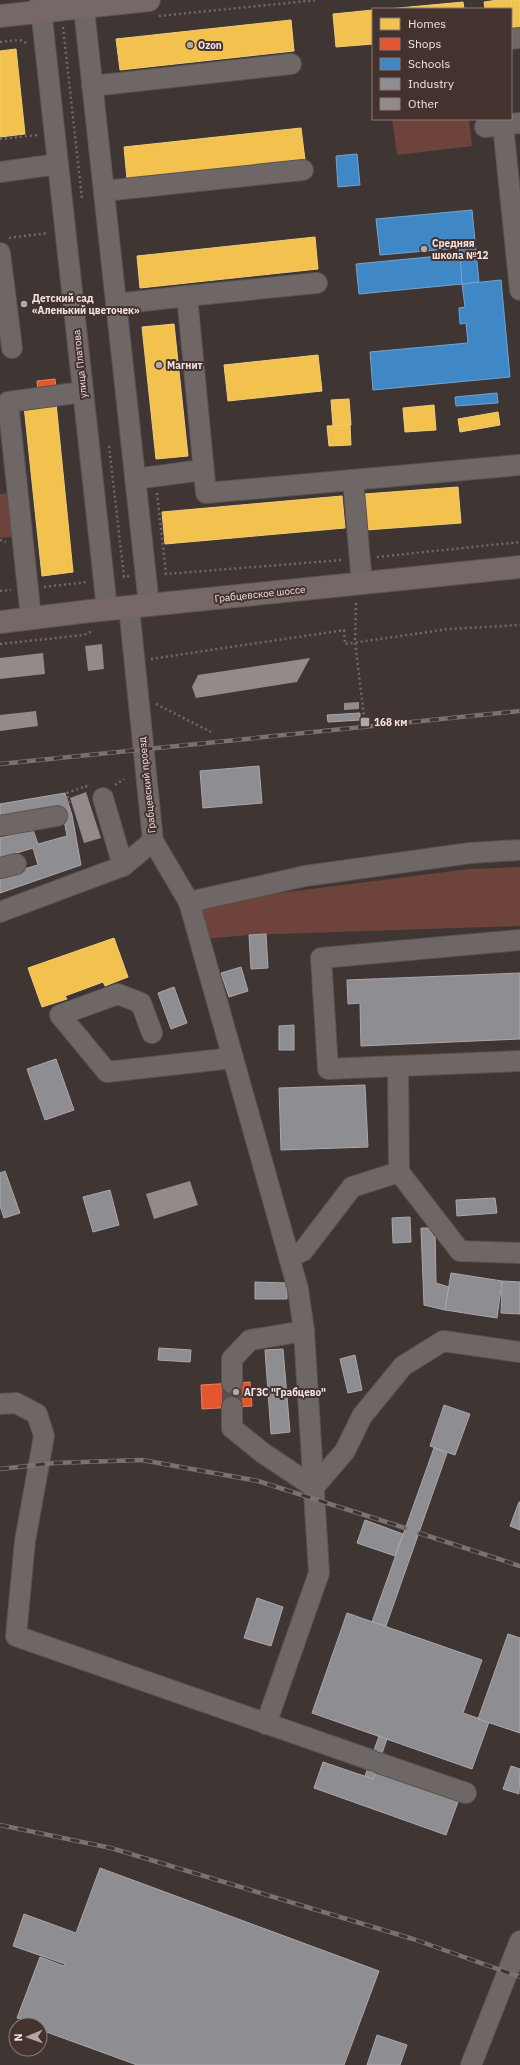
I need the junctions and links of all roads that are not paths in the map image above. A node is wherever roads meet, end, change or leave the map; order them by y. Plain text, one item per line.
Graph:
1 (83, 4) edge
2 (47, 7) edge
3 (154, 8) edge
4 (0, 16) edge
5 (291, 64) dead end
6 (92, 86) junction
7 (503, 125) edge
8 (50, 165) junction
9 (303, 170) dead end
10 (0, 172) edge
11 (104, 191) junction
12 (3, 246) edge
13 (317, 283) dead end
14 (520, 290) edge
15 (187, 296) junction
16 (116, 304) junction
17 (12, 348) dead end
18 (83, 392) junction
19 (4, 403) edge
20 (520, 465) edge
21 (204, 470) junction
22 (135, 478) junction
23 (353, 480) junction
24 (8, 488) edge
25 (520, 567) edge
26 (358, 584) junction
27 (139, 606) junction
28 (31, 618) junction
29 (97, 620) junction
30 (0, 622) edge
31 (103, 798) dead end
32 (58, 816) dead end
33 (0, 826) edge
34 (153, 841) junction
35 (520, 850) edge
36 (123, 866) junction
37 (189, 902) junction
38 (0, 912) edge
39 (520, 940) edge
40 (152, 1033) dead end
41 (233, 1058) junction
42 (520, 1061) edge
43 (398, 1066) junction
44 (399, 1172) junction
45 (520, 1253) edge
46 (289, 1256) junction
47 (304, 1331) junction
48 (520, 1352) edge
49 (232, 1383) tunnel mouth
50 (0, 1404) edge
51 (232, 1407) tunnel mouth
52 (314, 1487) junction
53 (8, 1635) edge
54 (266, 1724) junction
55 (466, 1793) dead end
56 (520, 1941) edge
57 (471, 2065) edge

1 - 2 main road
1 - 3 main road
1 - 6 street
2 - 4 main road
2 - 8 street, улица Платова
5 - 6 street
6 - 11 street
7 - 14 street
8 - 10 street
8 - 18 street, улица Платова
9 - 11 street
11 - 16 street
12 - 17 street
13 - 15 street
15 - 16 street
15 - 21 street
16 - 22 street
18 - 19 street
18 - 29 street, улица Платова
19 - 24 street
20 - 23 street
21 - 22 street
21 - 23 street
22 - 27 street
23 - 26 street
24 - 28 street
25 - 26 main road, Грабцевское шоссе
26 - 27 main road, Грабцевское шоссе
27 - 29 main road, Грабцевское шоссе
27 - 34 street, Грабцевский проезд
28 - 29 main road, Грабцевское шоссе
28 - 30 main road, Грабцевское шоссе
31 - 36 street
32 - 33 street
34 - 36 street, Грабцевский проезд
34 - 37 street
35 - 37 street
36 - 38 street, Грабцевский проезд
37 - 41 street
39 - 43 street
40 - 41 street
41 - 46 street
42 - 43 street
43 - 44 street
44 - 45 street
44 - 46 street
46 - 47 street
47 - 49 street
47 - 52 street
48 - 52 street
50 - 53 street
51 - 52 street
52 - 54 street
53 - 54 street
54 - 55 street
56 - 57 street

